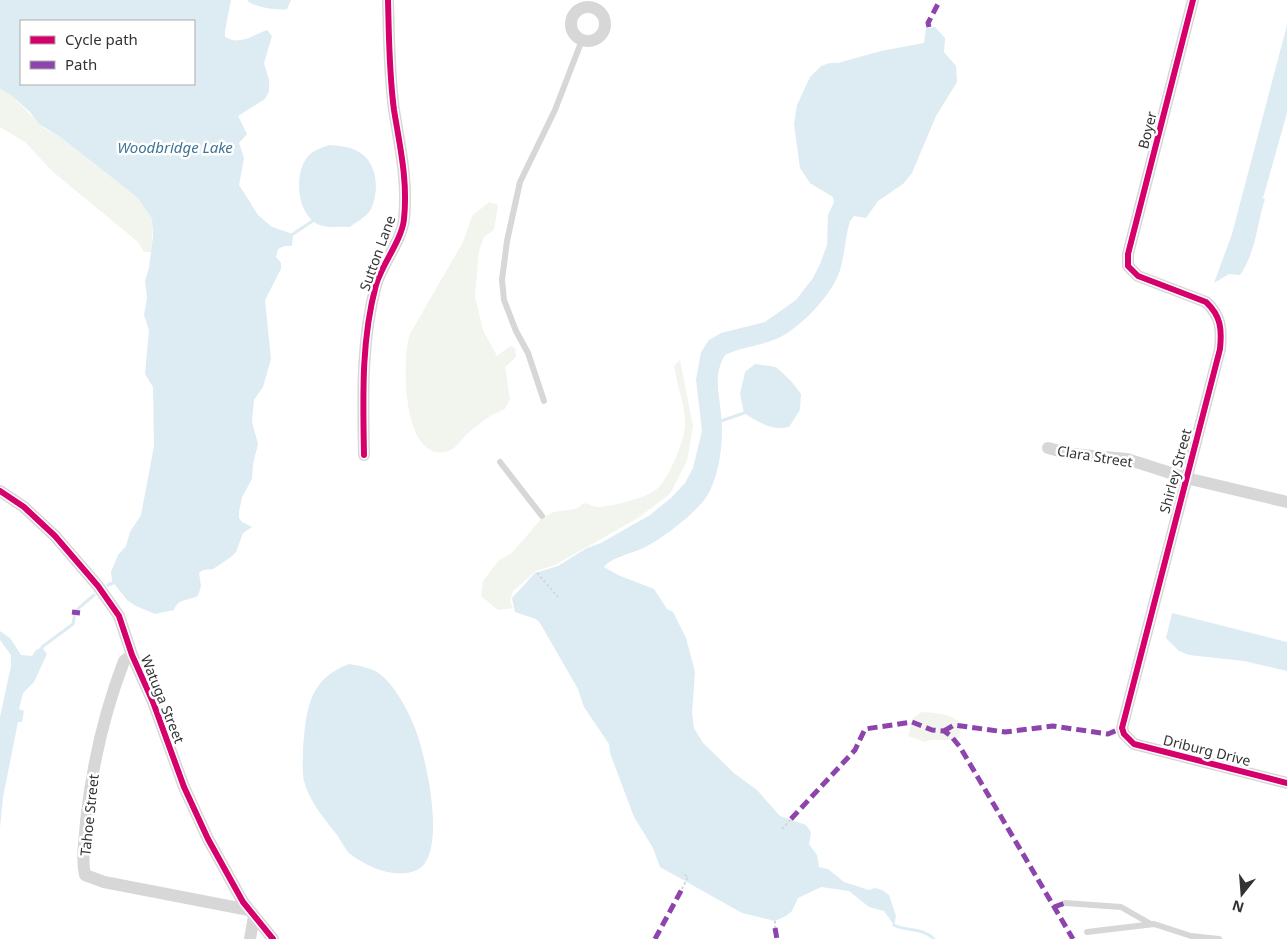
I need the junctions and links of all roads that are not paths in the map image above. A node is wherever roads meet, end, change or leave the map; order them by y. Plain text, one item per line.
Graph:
1 (388, 0) edge
2 (1193, 0) edge
3 (597, 4) edge
4 (582, 40) junction
5 (1128, 266) joint
6 (544, 401) dead end
7 (1048, 448) dead end
8 (364, 454) dead end
9 (500, 462) dead end
10 (1186, 478) junction
11 (0, 491) edge
12 (1287, 502) edge
13 (542, 516) dead end
14 (132, 655) junction
15 (1124, 734) joint
16 (1287, 783) edge
17 (1065, 903) dead end
18 (252, 913) junction
19 (1150, 924) junction
20 (1086, 932) dead end
21 (250, 939) edge
22 (273, 939) edge
23 (1219, 939) edge

1 - 8 street, Sutton Lane
2 - 5 street, Boyer
3 - 4 street
3 - 4 street
4 - 6 lane
5 - 10 street, Shirley Street
7 - 10 street, Clara Street
9 - 13 lane
10 - 12 street, Clara Street
10 - 15 street, Shirley Street
11 - 14 street, Watuga Street
14 - 18 street, Watuga Street
14 - 18 street, Tahoe Street
15 - 16 street, Driburg Drive
17 - 19 lane
18 - 21 street
18 - 22 street, Watuga Street
19 - 20 lane
19 - 23 lane

